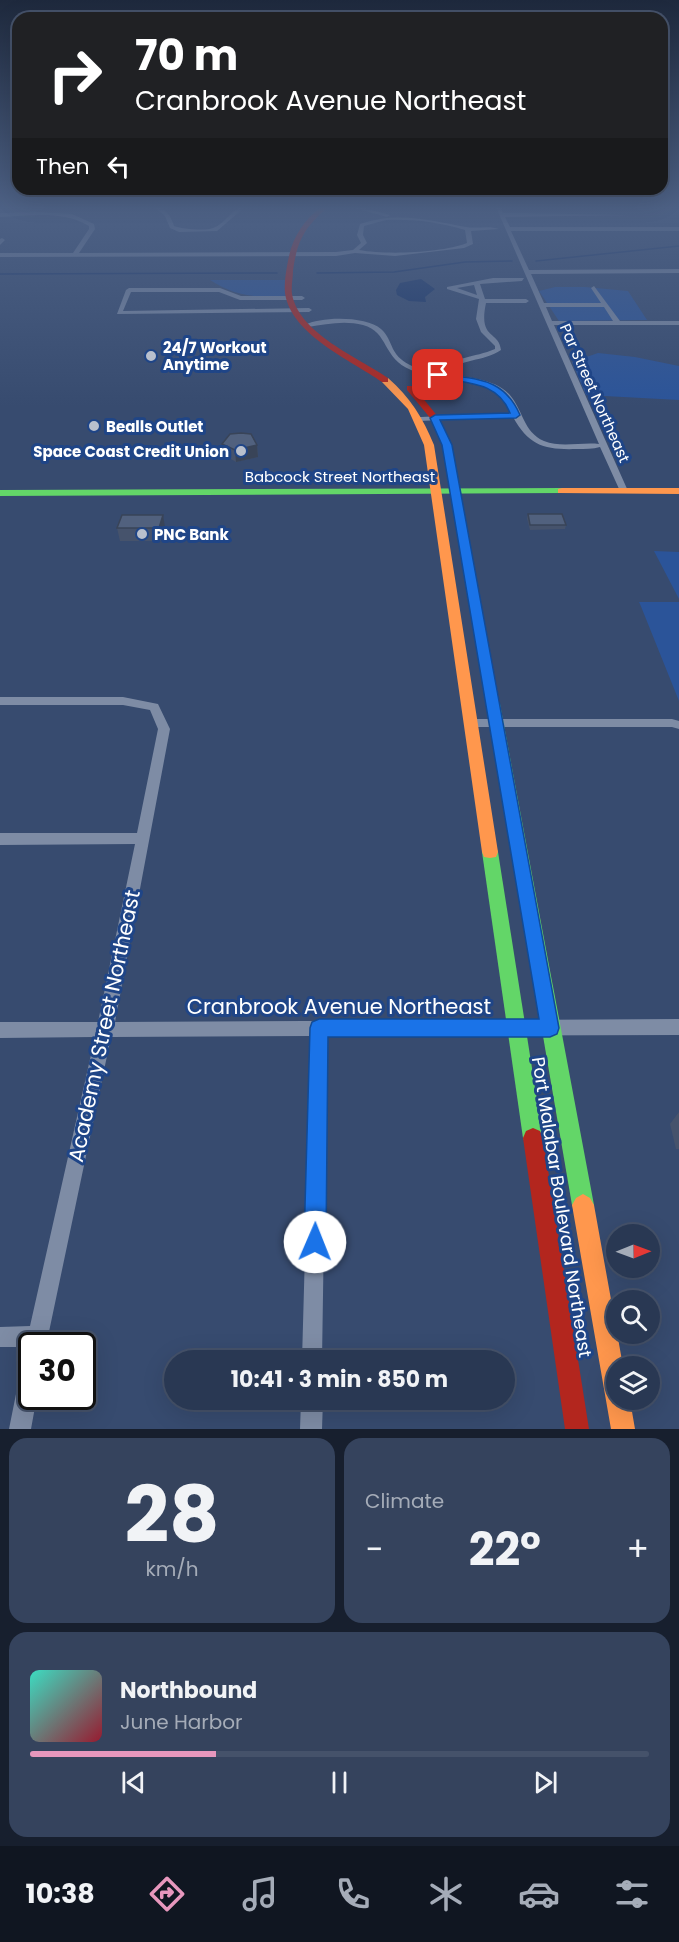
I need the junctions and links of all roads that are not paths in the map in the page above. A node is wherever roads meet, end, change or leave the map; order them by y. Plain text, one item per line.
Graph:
1 (298, 274) edge
2 (527, 274) edge
3 (522, 279) dead end
4 (476, 282) junction
5 (594, 288) dead end
6 (482, 299) junction
7 (526, 301) dead end
8 (299, 304) junction
9 (541, 305) junction
10 (606, 305) junction
11 (549, 323) junction
12 (618, 323) junction
13 (679, 323) edge
14 (314, 324) junction
15 (438, 375) junction
16 (516, 415) junction
17 (428, 418) junction
18 (597, 446) dead end
19 (679, 481) edge
20 (0, 482) edge
21 (622, 486) junction
22 (436, 487) junction
23 (455, 487) junction
24 (679, 491) edge
25 (0, 493) edge
26 (0, 701) edge
27 (470, 723) junction
28 (496, 723) junction
29 (679, 725) edge
30 (142, 838) junction
31 (0, 839) edge
32 (679, 1027) edge
33 (319, 1028) junction
34 (516, 1028) junction
35 (550, 1028) junction
36 (105, 1029) junction
37 (0, 1030) edge
38 (39, 1332) edge
39 (0, 1337) edge
40 (18, 1339) edge
41 (312, 1350) edge
42 (609, 1356) edge
43 (24, 1410) edge
44 (312, 1410) edge
45 (620, 1410) edge
46 (20, 1429) edge
47 (311, 1429) edge
48 (577, 1429) edge
49 (623, 1429) edge

1 - 8 street
2 - 9 street, Par Street Northeast
3 - 4 street
4 - 6 street
4 - 6 street
5 - 10 street
6 - 7 street
6 - 15 street
8 - 8 street
8 - 14 street, Port Malabar Boulevard Northeast
9 - 10 street
9 - 11 street, Par Street Northeast
10 - 12 street
11 - 12 street
11 - 21 street, Par Street Northeast
12 - 13 street
14 - 15 street
14 - 17 street, Port Malabar Boulevard Northeast
15 - 16 street
16 - 17 street
16 - 18 street
17 - 22 street, Port Malabar Boulevard Northeast
17 - 23 street, Port Malabar Boulevard Northeast
19 - 21 street, Babcock Street Northeast
20 - 22 street, Babcock Street Northeast
21 - 23 street, Babcock Street Northeast
21 - 24 street, Babcock Street Northeast
22 - 23 street, Babcock Street Northeast
22 - 25 street, Babcock Street Northeast
22 - 27 street, Port Malabar Boulevard Northeast
23 - 28 street, Port Malabar Boulevard Northeast
26 - 30 street, Academy Street Northeast
27 - 28 street
27 - 34 street, Port Malabar Boulevard Northeast
28 - 29 street
28 - 35 street, Port Malabar Boulevard Northeast
30 - 31 street
30 - 36 street, Academy Street Northeast
32 - 35 street, Cranbrook Avenue Northeast
33 - 34 street, Cranbrook Avenue Northeast
33 - 36 street, Cranbrook Avenue Northeast
33 - 41 street
34 - 35 street, Cranbrook Avenue Northeast
34 - 48 street, Port Malabar Boulevard Northeast
35 - 42 street, Port Malabar Boulevard Northeast
36 - 37 street, Cranbrook Avenue Northeast
36 - 38 street, Academy Street Northeast
39 - 40 street
43 - 46 street
44 - 47 street
45 - 49 street

